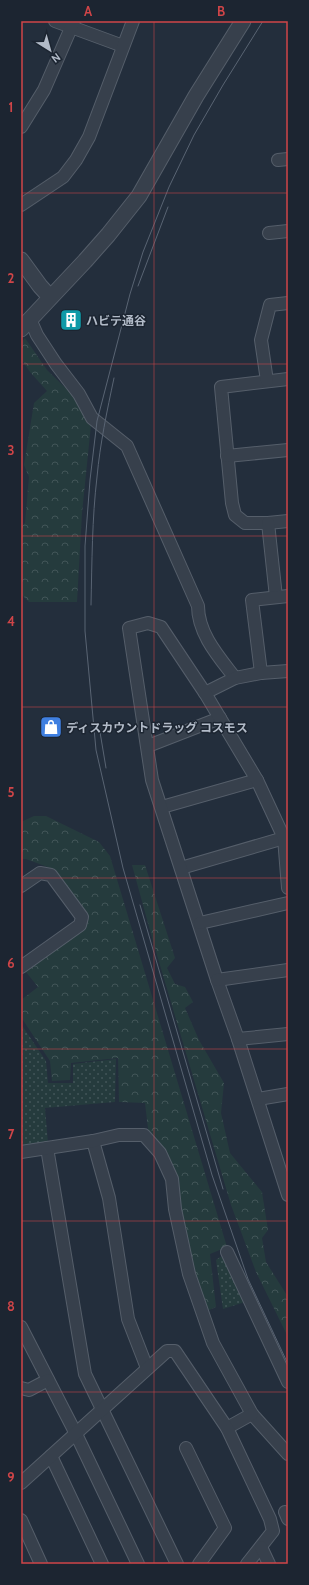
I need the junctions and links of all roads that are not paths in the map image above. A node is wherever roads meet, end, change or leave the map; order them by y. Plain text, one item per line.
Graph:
1 (55, 21) edge
2 (133, 21) edge
3 (243, 21) edge
4 (72, 24) edge
5 (124, 46) junction
6 (21, 127) edge
7 (21, 205) edge
8 (288, 231) edge
9 (269, 233) dead end
10 (21, 260) edge
11 (50, 297) junction
12 (288, 303) edge
13 (25, 324) edge
14 (288, 379) edge
15 (266, 381) junction
16 (288, 450) edge
17 (228, 456) junction
18 (288, 521) edge
19 (268, 523) junction
20 (282, 596) edge
21 (288, 671) edge
22 (261, 673) junction
23 (235, 678) junction
24 (204, 693) junction
25 (220, 718) junction
26 (148, 746) junction
27 (257, 780) junction
28 (162, 807) junction
29 (284, 838) junction
30 (181, 868) junction
31 (21, 886) edge
32 (288, 888) edge
33 (288, 903) edge
34 (200, 923) junction
35 (21, 967) edge
36 (288, 970) edge
37 (217, 980) junction
38 (288, 1034) edge
39 (238, 1039) junction
40 (288, 1094) edge
41 (258, 1099) junction
42 (93, 1141) junction
43 (47, 1148) junction
44 (21, 1152) edge
45 (282, 1160) edge
46 (288, 1195) edge
47 (227, 1252) dead end
48 (21, 1327) edge
49 (147, 1368) junction
50 (48, 1380) junction
51 (288, 1382) edge
52 (21, 1388) edge
53 (102, 1410) junction
54 (252, 1414) junction
55 (227, 1428) junction
56 (76, 1434) junction
57 (186, 1448) dead end
58 (288, 1454) edge
59 (51, 1456) junction
60 (21, 1483) edge
61 (21, 1522) edge
62 (262, 1547) junction
63 (41, 1564) edge
64 (102, 1564) edge
65 (138, 1564) edge
66 (177, 1564) edge
67 (199, 1564) edge
68 (247, 1564) edge
69 (269, 1564) edge

1 - 4 street
2 - 5 street
3 - 11 street
4 - 5 street
4 - 6 street
5 - 7 street
8 - 9 street
10 - 11 street
11 - 13 street
12 - 15 street
13 - 23 street
14 - 15 street
15 - 17 street
16 - 17 street
17 - 19 street
18 - 19 street
19 - 20 street
20 - 22 street
21 - 22 street
22 - 23 street
23 - 24 street
24 - 25 street
24 - 26 street
25 - 26 street
25 - 27 street
26 - 28 street
27 - 28 street
27 - 29 street
28 - 30 street
29 - 30 street
29 - 32 street
30 - 34 street
31 - 35 street
33 - 34 street
34 - 37 street
36 - 37 street
37 - 39 street
38 - 39 street
39 - 41 street
40 - 41 street
41 - 45 street
42 - 43 street
42 - 49 street
42 - 54 street
43 - 44 street
43 - 53 street
45 - 46 street
47 - 51 street
48 - 50 street
49 - 53 street
49 - 55 street
50 - 52 street
50 - 56 street
53 - 56 street
53 - 66 street
54 - 55 street
54 - 58 street
55 - 62 street
56 - 59 street
56 - 65 street
57 - 67 street
59 - 60 street
59 - 64 street
61 - 63 street
62 - 68 street
62 - 69 street

